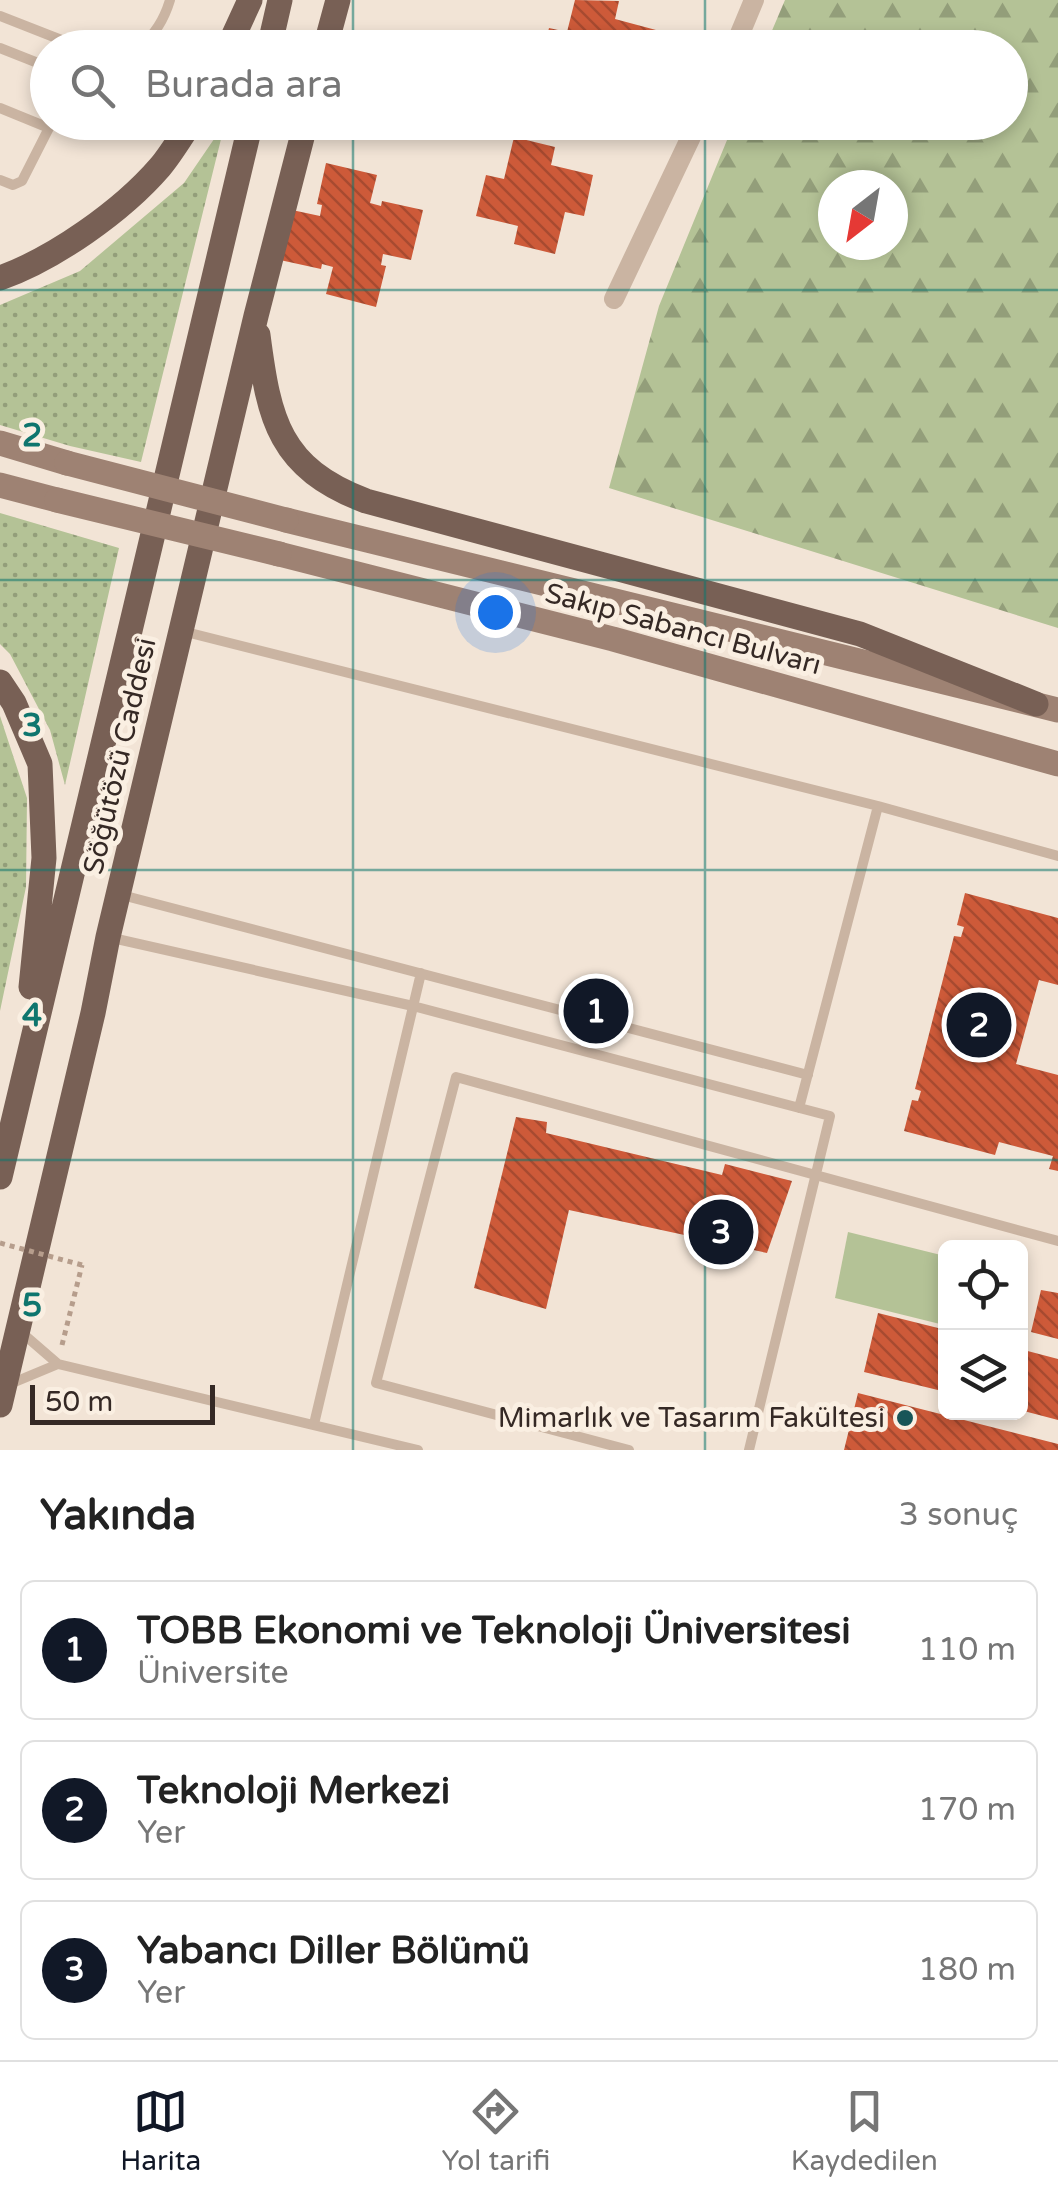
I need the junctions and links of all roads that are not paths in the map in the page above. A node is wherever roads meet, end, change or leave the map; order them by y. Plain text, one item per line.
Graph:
1 (170, 0) edge
2 (250, 0) edge
3 (280, 0) edge
4 (338, 0) edge
5 (754, 0) edge
6 (0, 16) edge
7 (36, 30) edge
8 (156, 30) edge
9 (236, 30) edge
10 (273, 30) edge
11 (330, 30) edge
12 (742, 30) edge
13 (0, 48) edge
14 (30, 60) edge
15 (0, 108) edge
16 (30, 118) edge
17 (43, 140) edge
18 (179, 140) edge
19 (247, 140) edge
20 (301, 140) edge
21 (690, 140) edge
22 (0, 180) edge
23 (0, 278) edge
24 (614, 300) dead end
25 (256, 316) junction
26 (0, 443) edge
27 (0, 485) edge
28 (181, 631) junction
29 (0, 682) edge
30 (1047, 707) edge
31 (1058, 764) edge
32 (878, 806) junction
33 (1058, 856) edge
34 (118, 894) junction
35 (108, 937) junction
36 (421, 974) junction
37 (413, 1006) junction
38 (808, 1075) junction
39 (22, 1084) junction
40 (799, 1108) junction
41 (815, 1176) junction
42 (0, 1177) edge
43 (1058, 1240) edge
44 (19, 1330) junction
45 (58, 1364) junction
46 (2, 1396) edge
47 (314, 1424) junction
48 (418, 1450) edge
49 (629, 1450) edge
50 (749, 1450) edge

1 - 8 lane
2 - 9 main road
3 - 10 main road
4 - 11 main road
5 - 12 street
6 - 7 lane
13 - 14 lane
15 - 16 lane
17 - 22 lane
18 - 23 main road
19 - 39 main road, Söğütözü Caddesi
20 - 25 main road, Söğütözü Caddesi
21 - 24 street
25 - 28 main road, Söğütözü Caddesi
25 - 30 main road
26 - 30 main road, Sakıp Sabancı Bulvarı, bridge
27 - 31 main road, Sakıp Sabancı Bulvarı, bridge
28 - 32 lane
28 - 34 main road, Söğütözü Caddesi
29 - 39 main road
32 - 33 lane
32 - 38 lane
34 - 35 main road, Söğütözü Caddesi
34 - 36 lane
35 - 37 lane
35 - 44 main road, Söğütözü Caddesi
36 - 37 lane
36 - 38 lane
37 - 40 lane
37 - 47 lane
38 - 40 lane
39 - 42 main road, Söğütözü Caddesi
40 - 41 lane
41 - 43 lane
41 - 49 lane
41 - 50 lane
44 - 45 lane
44 - 46 main road, Söğütözü Caddesi
45 - 46 lane
45 - 47 lane
47 - 48 lane

